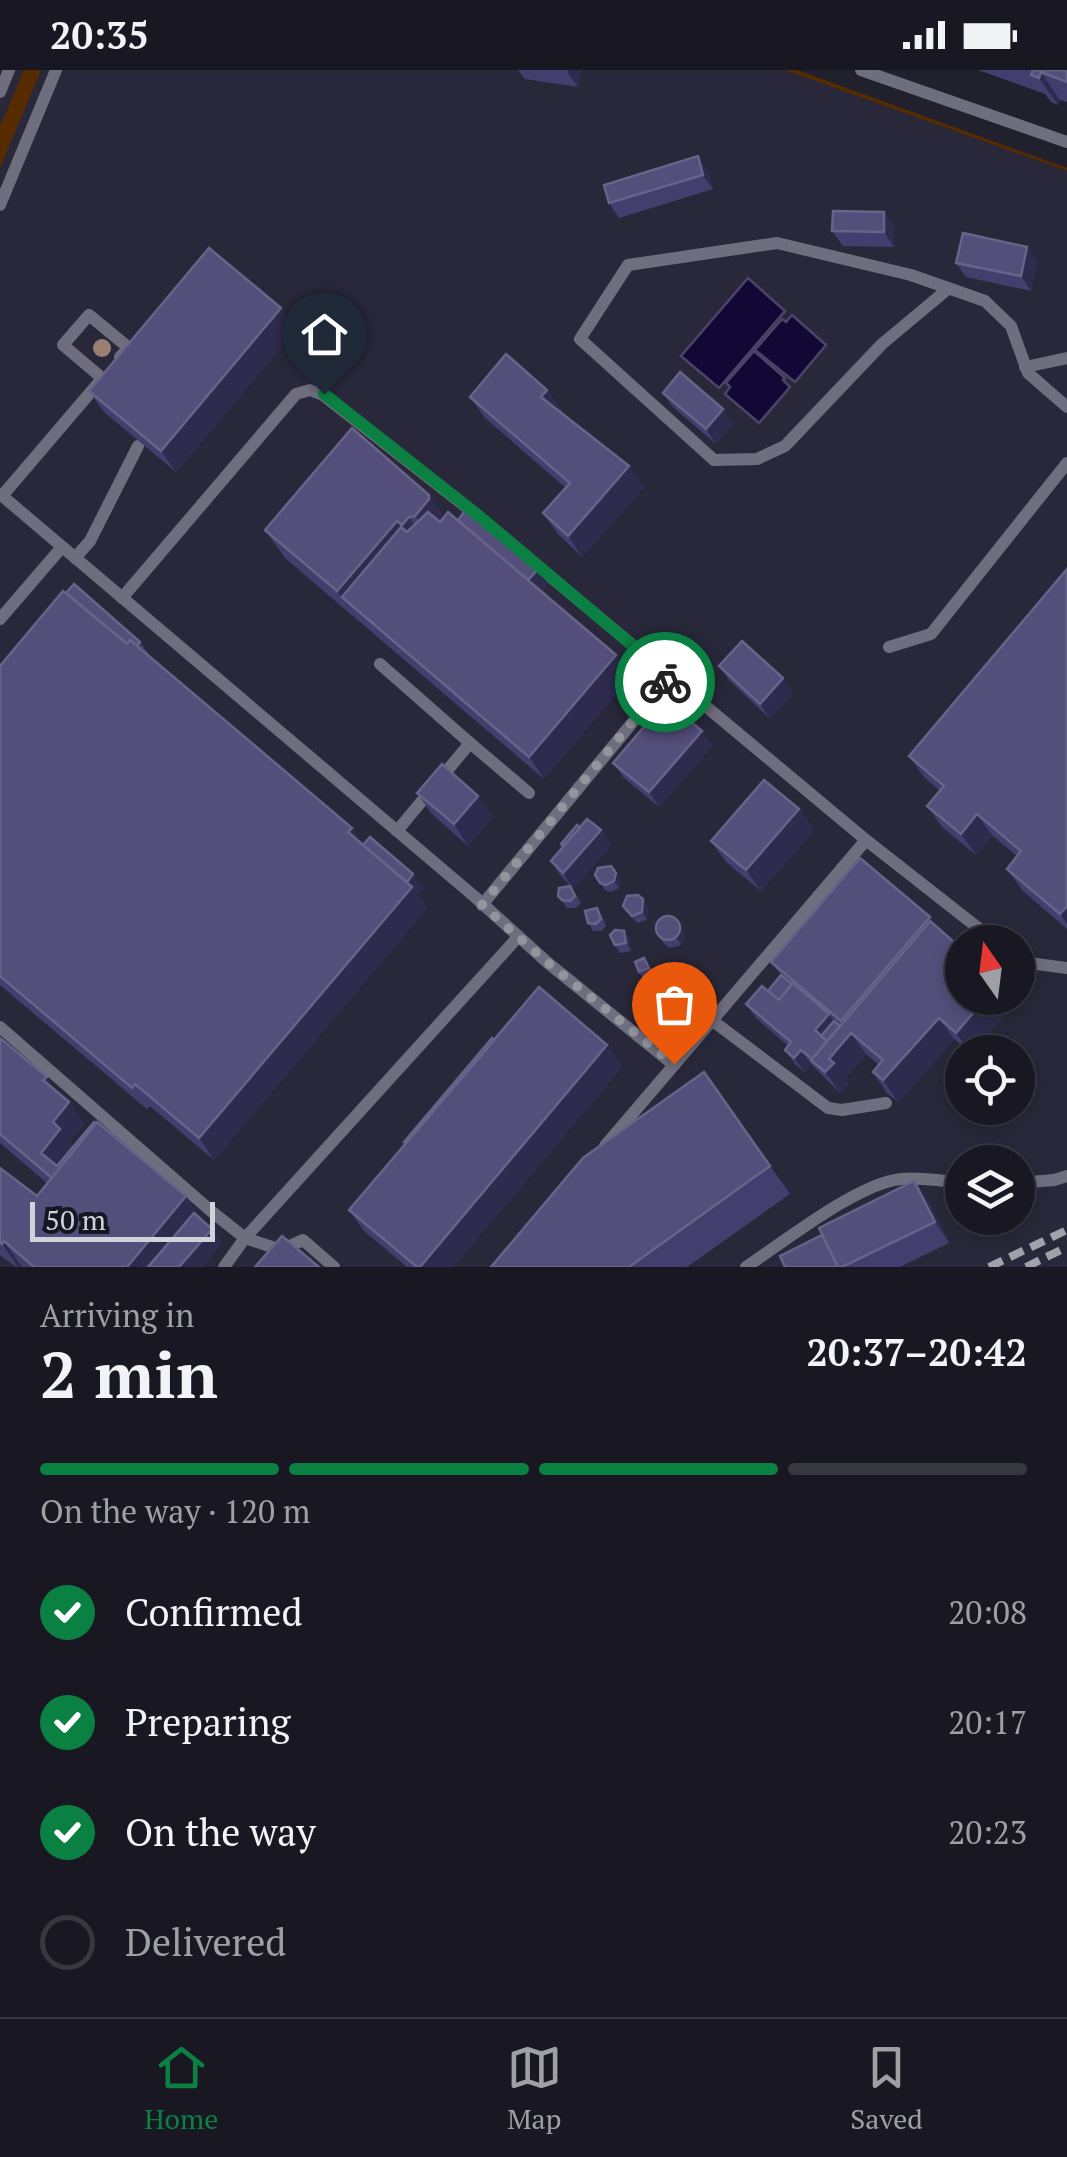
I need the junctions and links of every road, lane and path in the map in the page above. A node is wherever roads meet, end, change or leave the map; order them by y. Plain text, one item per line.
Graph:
1 (9, 70) edge
2 (56, 70) edge
3 (861, 70) edge
4 (0, 92) edge
5 (1067, 142) edge
6 (0, 205) edge
7 (949, 288) junction
8 (1067, 358) edge
9 (1025, 367) junction
10 (102, 378) junction
11 (1067, 407) edge
12 (138, 446) edge
13 (1067, 463) edge
14 (1, 495) edge
15 (62, 547) junction
16 (75, 558) junction
17 (122, 598) junction
18 (0, 618) edge
19 (889, 647) dead end
20 (380, 664) dead end
21 (670, 677) junction
22 (470, 743) junction
23 (529, 794) dead end
24 (397, 831) junction
25 (866, 840) junction
26 (482, 905) junction
27 (974, 925) edge
28 (518, 937) junction
29 (1035, 964) edge
30 (1067, 968) edge
31 (713, 1021) junction
32 (0, 1027) edge
33 (674, 1064) junction
34 (886, 1102) dead end
35 (600, 1151) edge
36 (1067, 1176) edge
37 (945, 1181) edge
38 (1035, 1182) edge
39 (245, 1238) junction
40 (281, 1250) junction
41 (224, 1267) edge
42 (276, 1267) edge
43 (334, 1267) edge
44 (746, 1267) edge

1 - 4 lane
2 - 6 lane
3 - 5 lane
7 - 7 lane
7 - 9 lane
8 - 9 lane
9 - 11 lane
10 - 10 lane
10 - 14 lane
12 - 16 lane
13 - 19 lane
14 - 15 lane
15 - 16 lane
15 - 18 lane
16 - 17 lane
17 - 21 lane
17 - 24 lane
20 - 22 lane
21 - 25 lane
21 - 26 lane
22 - 23 lane
22 - 24 lane
24 - 26 lane
25 - 27 lane
25 - 31 lane
26 - 28 lane
28 - 33 lane
28 - 39 lane
29 - 30 lane
31 - 33 lane
31 - 34 lane
32 - 39 lane
33 - 35 lane
36 - 38 lane
37 - 44 lane
39 - 40 lane
39 - 41 lane
40 - 42 lane
40 - 43 lane

